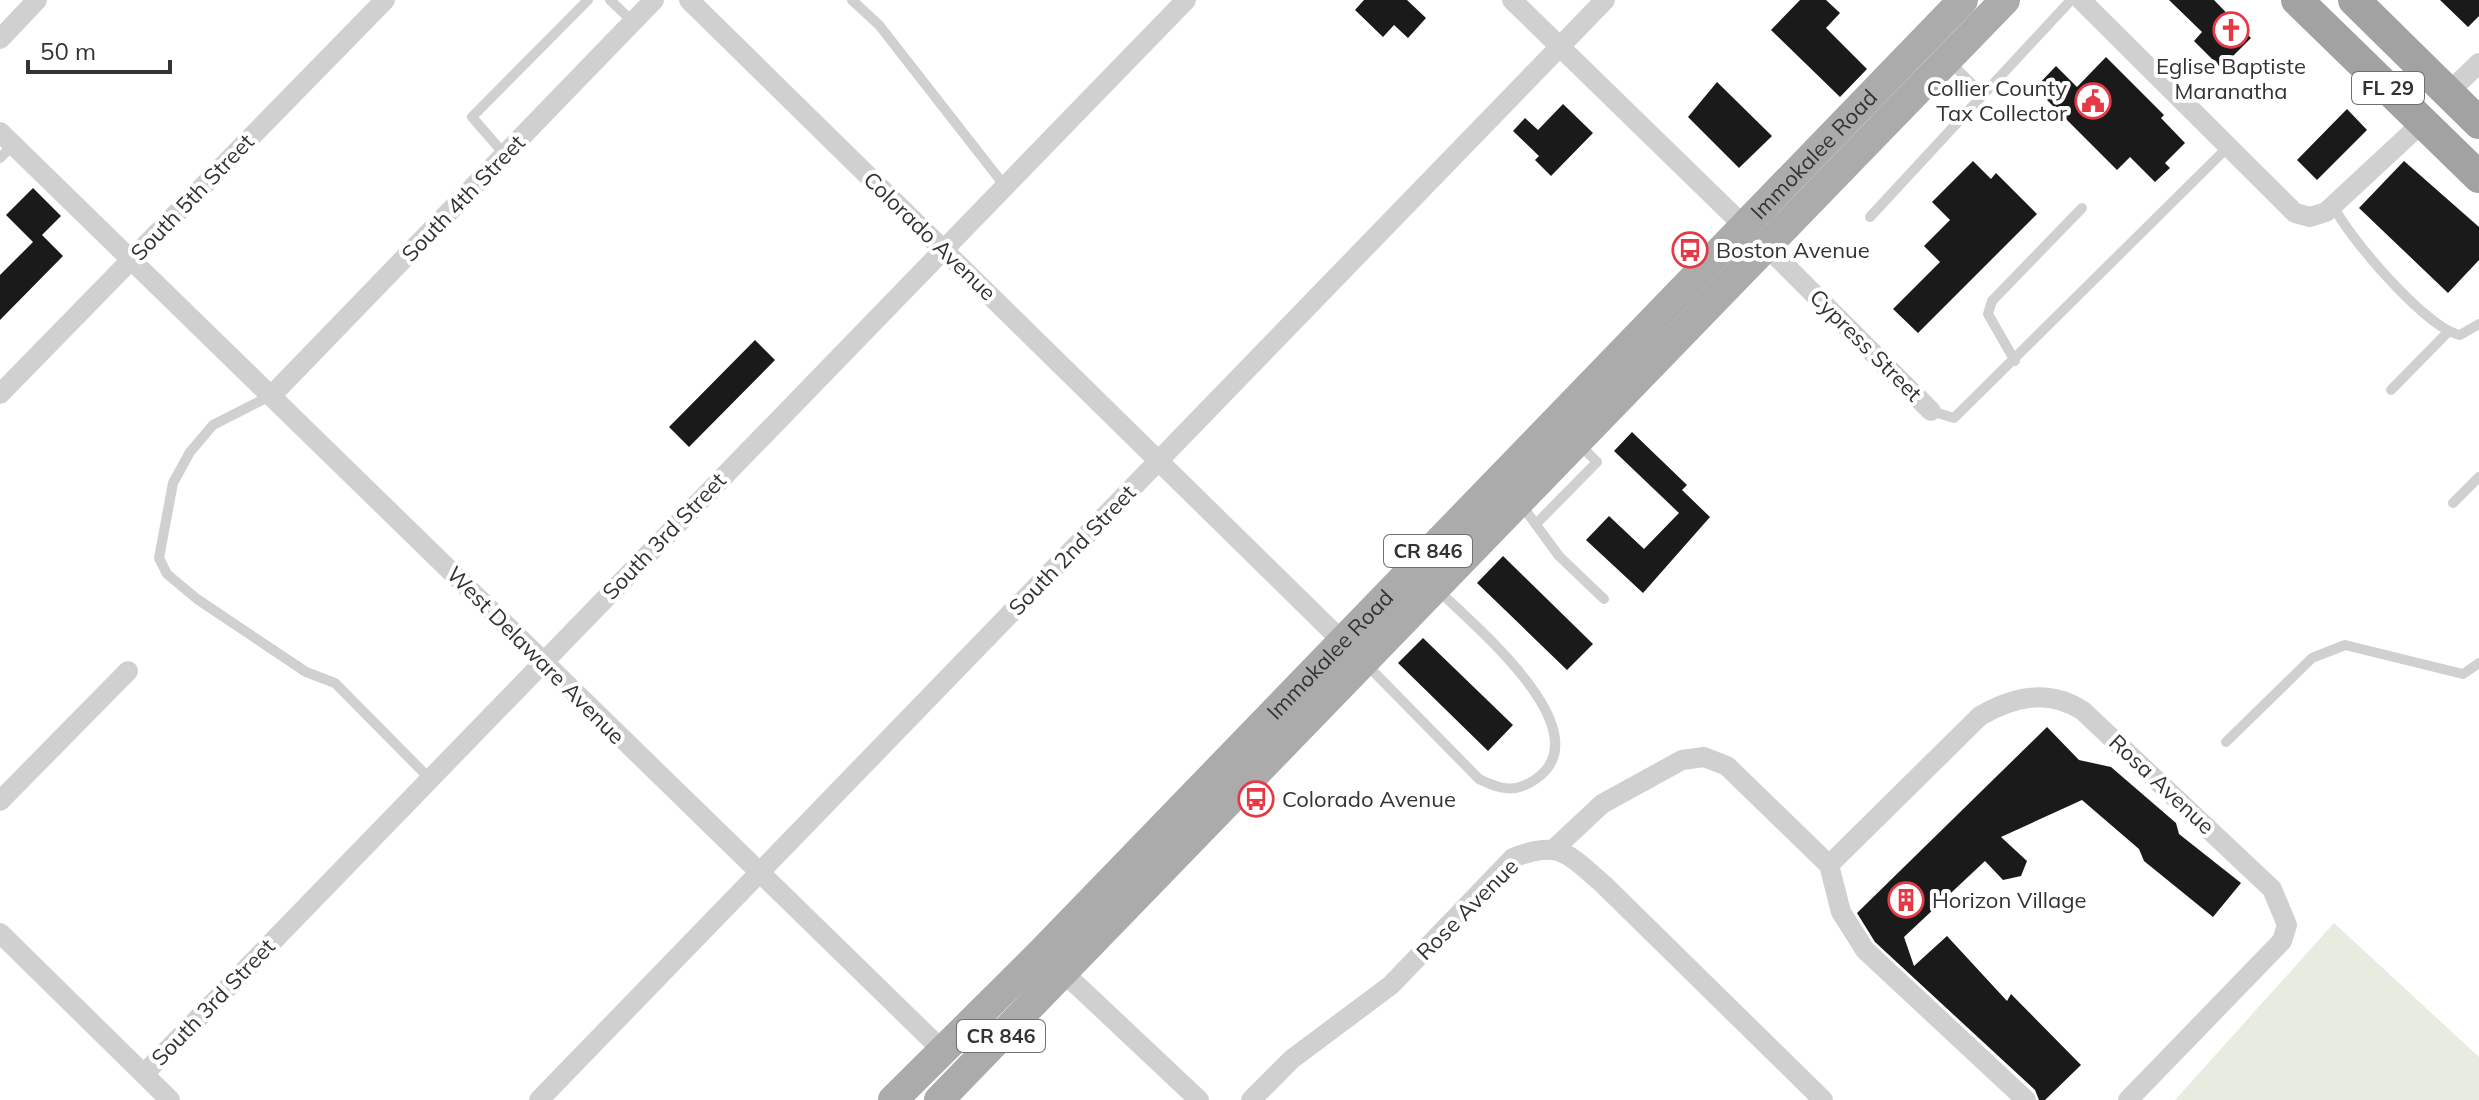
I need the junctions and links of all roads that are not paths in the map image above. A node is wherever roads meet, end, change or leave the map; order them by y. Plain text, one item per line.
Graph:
1 (37, 0) edge
2 (385, 0) edge
3 (588, 0) edge
4 (610, 0) edge
5 (654, 0) edge
6 (689, 0) edge
7 (852, 0) edge
8 (1186, 0) edge
9 (1512, 0) edge
10 (1605, 0) edge
11 (1963, 0) edge
12 (2005, 0) edge
13 (2071, 0) edge
14 (2081, 0) edge
15 (2297, 0) edge
16 (2354, 0) edge
17 (633, 22) junction
18 (1937, 27) junction
19 (0, 39) edge
20 (1559, 46) junction
21 (1953, 54) junction
22 (2479, 63) edge
23 (2448, 93) junction
24 (1983, 95) junction
25 (2423, 122) junction
26 (2479, 123) edge
27 (4, 145) edge
28 (2228, 147) junction
29 (505, 155) junction
30 (2479, 177) edge
31 (1004, 185) junction
32 (2334, 207) junction
33 (2082, 208) dead end
34 (1870, 217) dead end
35 (1744, 226) junction
36 (1766, 246) junction
37 (942, 248) junction
38 (131, 260) junction
39 (2479, 324) edge
40 (2447, 333) junction
41 (2015, 361) junction
42 (2391, 390) dead end
43 (0, 394) edge
44 (272, 395) junction
45 (1931, 411) joint
46 (1158, 461) junction
47 (2479, 477) edge
48 (2453, 503) dead end
49 (1528, 512) junction
50 (1436, 588) junction
51 (1604, 599) dead end
52 (1341, 640) junction
53 (1364, 662) junction
54 (543, 663) junction
55 (2479, 663) edge
56 (128, 671) dead end
57 (2226, 742) dead end
58 (430, 779) junction
59 (0, 801) edge
60 (1555, 848) junction
61 (1829, 865) junction
62 (758, 875) junction
63 (0, 933) edge
64 (1053, 961) junction
65 (942, 1050) junction
66 (965, 1073) junction
67 (144, 1074) junction
68 (170, 1100) edge
69 (539, 1100) edge
70 (893, 1100) edge
71 (939, 1100) edge
72 (1199, 1100) edge
73 (1251, 1100) edge
74 (1823, 1100) edge
75 (2026, 1100) edge
76 (2128, 1100) edge

1 - 19 street
2 - 38 street, South 5th Street
3 - 29 lane
4 - 17 lane
5 - 17 street, South 4th Street
6 - 37 street, Colorado Avenue
7 - 31 lane
8 - 31 street, South 3rd Street
9 - 20 street
10 - 20 street, South 2nd Street
11 - 18 main road, Immokalee Road / CR 846
12 - 21 main road, Immokalee Road / CR 846
13 - 24 lane
14 - 28 street
15 - 25 highway, FL 29
16 - 23 highway, FL 29
17 - 29 street, South 4th Street
18 - 21 main road
18 - 35 main road, Immokalee Road / CR 846
20 - 35 street
20 - 46 street, South 2nd Street
21 - 24 lane
21 - 36 main road, Immokalee Road / CR 846
22 - 23 street
23 - 25 highway
23 - 26 highway, FL 29
24 - 34 lane
25 - 30 highway, FL 29
25 - 32 street
27 - 38 street, West Delaware Avenue
28 - 32 street
28 - 41 lane
29 - 44 street, South 4th Street
31 - 37 street, South 3rd Street
32 - 40 lane
33 - 41 lane
35 - 36 main road
35 - 52 main road, Immokalee Road / CR 846
36 - 45 street, Cypress Street
36 - 49 main road, Immokalee Road / CR 846
37 - 46 street, Colorado Avenue
37 - 54 street, South 3rd Street
38 - 43 street, South 5th Street
38 - 44 street, West Delaware Avenue
39 - 40 lane
40 - 42 lane
41 - 45 lane
44 - 54 street, West Delaware Avenue
44 - 58 lane
46 - 52 street, Colorado Avenue
46 - 62 street, South 2nd Street
47 - 48 lane
49 - 50 main road, Immokalee Road / CR 846
49 - 51 lane
50 - 53 main road, Immokalee Road / CR 846
50 - 53 lane
52 - 53 main road
52 - 64 main road, Immokalee Road / CR 846
53 - 64 main road, Immokalee Road / CR 846
54 - 58 street, South 3rd Street
54 - 62 street, West Delaware Avenue
55 - 57 lane
56 - 59 street
58 - 67 street, South 3rd Street
60 - 61 street
60 - 73 street, Rose Avenue
60 - 74 street
61 - 75 street
61 - 76 street, Rosa Avenue
62 - 65 street, West Delaware Avenue
62 - 69 street, South 2nd Street
63 - 67 street
64 - 65 main road, Immokalee Road / CR 846
64 - 66 main road, Immokalee Road / CR 846
64 - 72 street
65 - 66 main road
65 - 70 main road, Immokalee Road / CR 846
66 - 71 main road, Immokalee Road / CR 846
67 - 68 street

